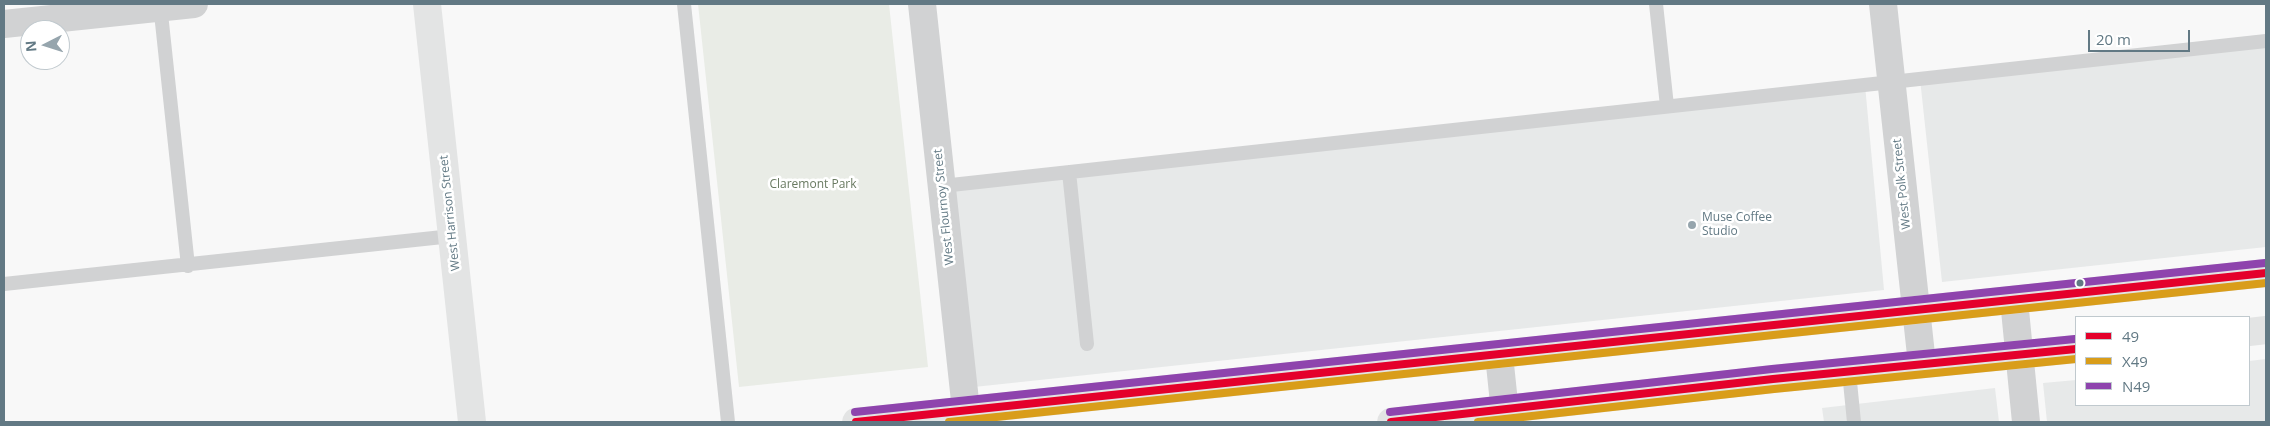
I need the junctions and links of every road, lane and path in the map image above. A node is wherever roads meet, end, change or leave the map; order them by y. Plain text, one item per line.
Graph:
1 (194, 4) edge
2 (427, 4) edge
3 (684, 4) edge
4 (922, 4) edge
5 (1656, 4) edge
6 (1883, 4) edge
7 (160, 6) edge
8 (4, 24) edge
9 (2266, 41) edge
10 (1891, 82) junction
11 (1667, 106) junction
12 (1069, 172) junction
13 (942, 186) junction
14 (452, 236) junction
15 (188, 266) junction
16 (2266, 273) edge
17 (4, 284) edge
18 (2014, 300) junction
19 (1916, 310) junction
20 (2266, 330) edge
21 (2250, 332) edge
22 (1087, 344) dead end
23 (2075, 349) edge
24 (2019, 354) junction
25 (1499, 355) junction
26 (1922, 364) junction
27 (1849, 372) junction
28 (966, 410) junction
29 (1506, 416) edge
30 (472, 422) edge
31 (728, 422) edge
32 (856, 422) edge
33 (1391, 422) edge
34 (1854, 422) edge
35 (2026, 422) edge

1 - 7 street
2 - 14 main road, West Harrison Street
3 - 31 lane
4 - 13 street, West Flournoy Street
5 - 11 lane
6 - 10 street, West Polk Street
7 - 8 street
7 - 15 lane
9 - 10 lane
10 - 11 lane
10 - 19 street, West Polk Street
11 - 12 lane
12 - 13 lane
12 - 22 lane
13 - 28 street, West Flournoy Street
14 - 15 lane
14 - 30 main road, West Harrison Street
15 - 17 lane
16 - 18 main road
18 - 19 main road
18 - 24 street
19 - 25 main road
19 - 26 street, West Polk Street
20 - 21 main road
23 - 24 main road
24 - 26 main road
24 - 35 street
25 - 28 main road
25 - 29 street
26 - 27 main road
27 - 29 main road
27 - 34 lane
28 - 32 main road
29 - 33 main road

